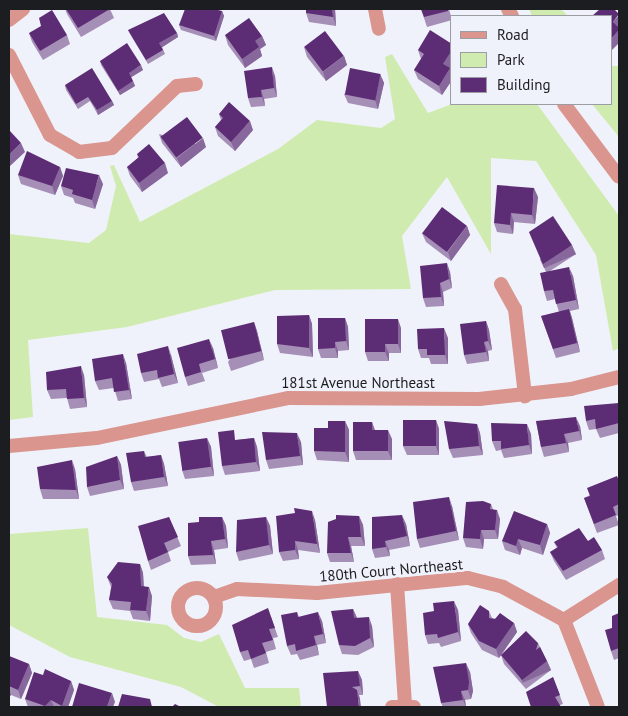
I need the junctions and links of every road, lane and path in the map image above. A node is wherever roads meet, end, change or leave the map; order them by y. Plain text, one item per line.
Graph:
1 (23, 9) edge
2 (375, 9) edge
3 (9, 20) edge
4 (379, 29) dead end
5 (9, 55) edge
6 (196, 84) dead end
7 (565, 105) edge
8 (619, 177) edge
9 (501, 284) dead end
10 (619, 377) edge
11 (525, 396) junction
12 (9, 446) edge
13 (397, 584) junction
14 (619, 585) edge
15 (214, 597) dead end
16 (564, 620) junction
17 (404, 706) edge
18 (598, 707) edge

1 - 3 street
2 - 4 street
5 - 6 street
7 - 8 street
9 - 11 street
10 - 11 street, 181st Avenue Northeast
11 - 12 street, 181st Avenue Northeast
13 - 15 street, 180th Court Northeast
13 - 16 street, 180th Court Northeast
13 - 17 street
14 - 16 street
16 - 18 street

